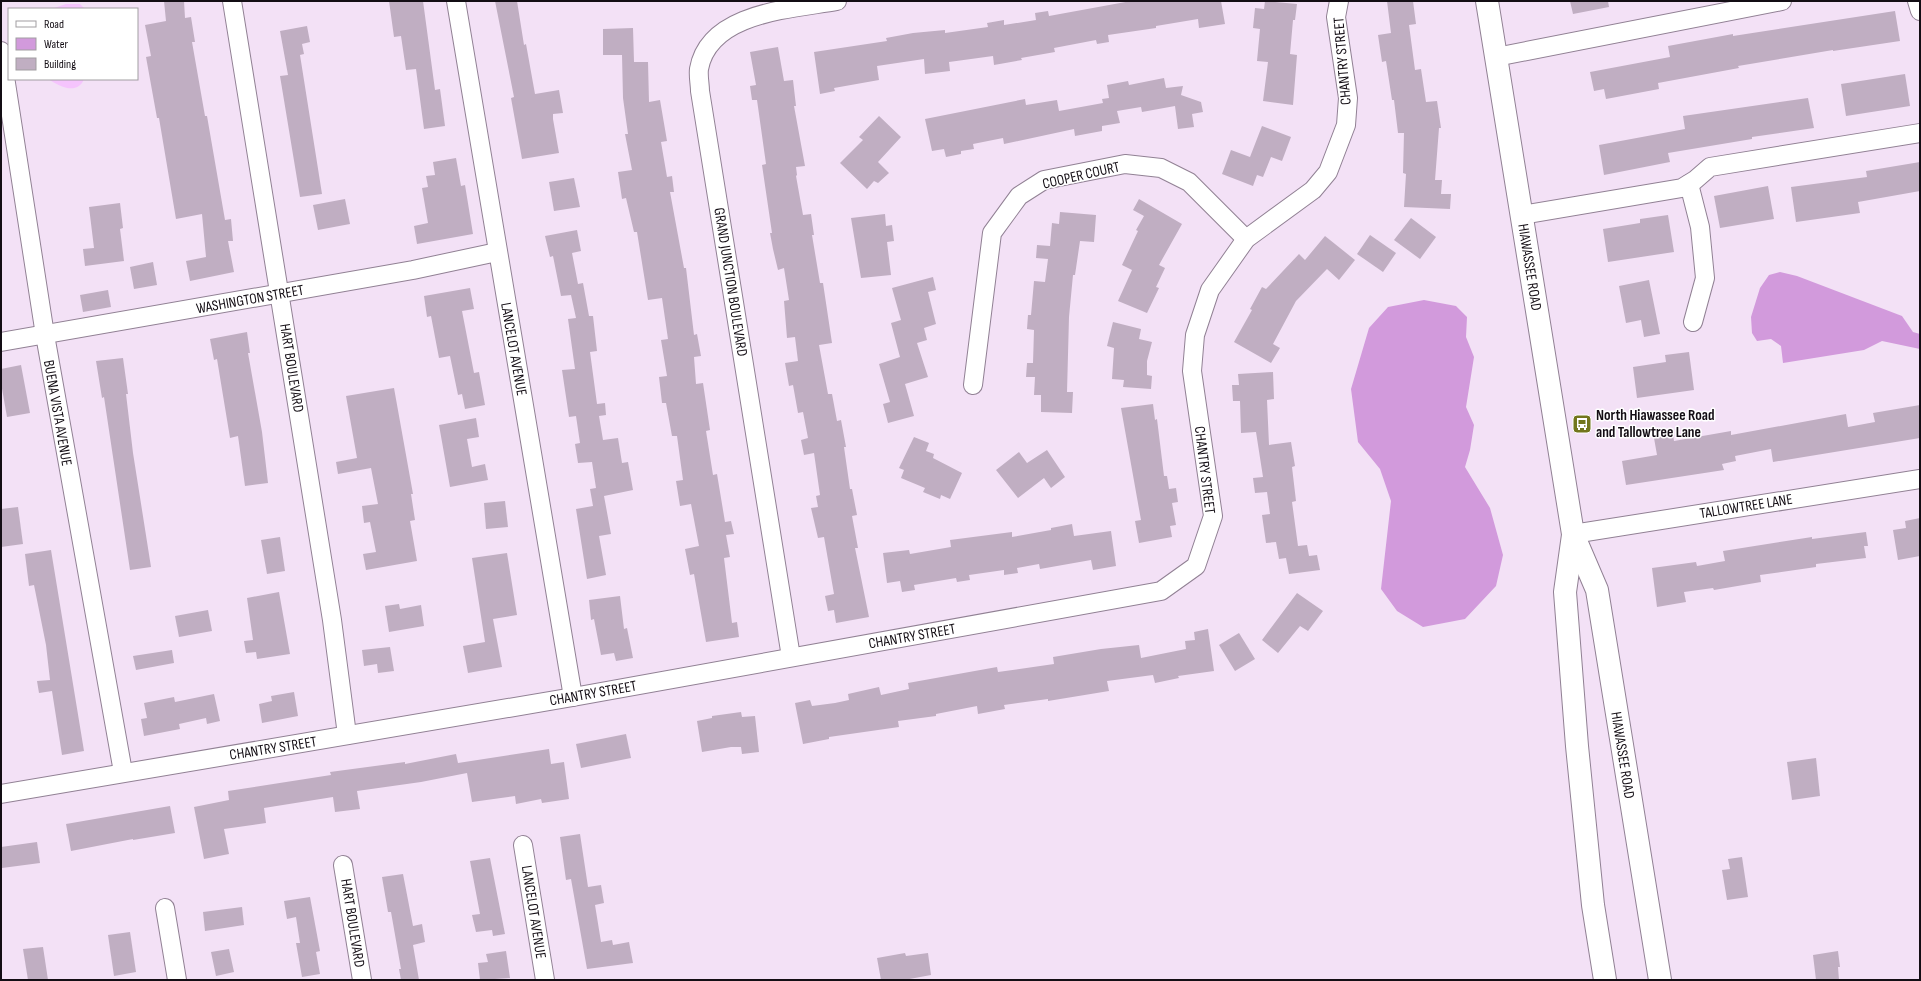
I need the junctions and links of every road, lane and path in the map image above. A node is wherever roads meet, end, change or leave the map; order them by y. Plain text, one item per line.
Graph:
1 (232, 1) edge
2 (456, 1) edge
3 (837, 1) edge
4 (1339, 1) edge
5 (1487, 1) edge
6 (1782, 1) edge
7 (1917, 1) edge
8 (1920, 11) edge
9 (1, 52) edge
10 (1496, 56) junction
11 (1920, 133) edge
12 (1689, 184) junction
13 (1522, 215) junction
14 (1246, 238) junction
15 (497, 252) junction
16 (280, 294) junction
17 (1693, 322) dead end
18 (45, 335) junction
19 (1, 342) edge
20 (973, 385) dead end
21 (1920, 479) edge
22 (1573, 534) junction
23 (791, 657) junction
24 (573, 697) junction
25 (347, 735) junction
26 (123, 772) junction
27 (1, 794) edge
28 (523, 845) dead end
29 (343, 865) dead end
30 (165, 908) dead end
31 (177, 980) edge
32 (362, 980) edge
33 (545, 980) edge
34 (1605, 980) edge
35 (1660, 980) edge

1 - 16 street, HART BOULEVARD
2 - 15 street, LANCELOT AVENUE
3 - 23 street, GRAND JUNCTION BOULEVARD
4 - 14 street, CHANTRY STREET
5 - 10 main road, HIAWASSEE ROAD
6 - 10 street
7 - 8 street
9 - 18 street, BUENA VISTA AVENUE
10 - 13 main road, HIAWASSEE ROAD
11 - 12 street
12 - 13 street
12 - 17 street
13 - 22 main road, HIAWASSEE ROAD
14 - 20 street, COOPER COURT
14 - 23 street, CHANTRY STREET
15 - 16 street, WASHINGTON STREET
15 - 24 street, LANCELOT AVENUE
16 - 18 street, WASHINGTON STREET
16 - 25 street, HART BOULEVARD
18 - 19 street, WASHINGTON STREET
18 - 26 street, BUENA VISTA AVENUE
21 - 22 street, TALLOWTREE LANE
22 - 34 main road, HIAWASSEE ROAD
22 - 35 main road, HIAWASSEE ROAD
23 - 24 street, CHANTRY STREET
24 - 25 street, CHANTRY STREET
25 - 26 street, CHANTRY STREET
26 - 27 street, CHANTRY STREET
28 - 33 street, LANCELOT AVENUE
29 - 32 street, HART BOULEVARD
30 - 31 street

